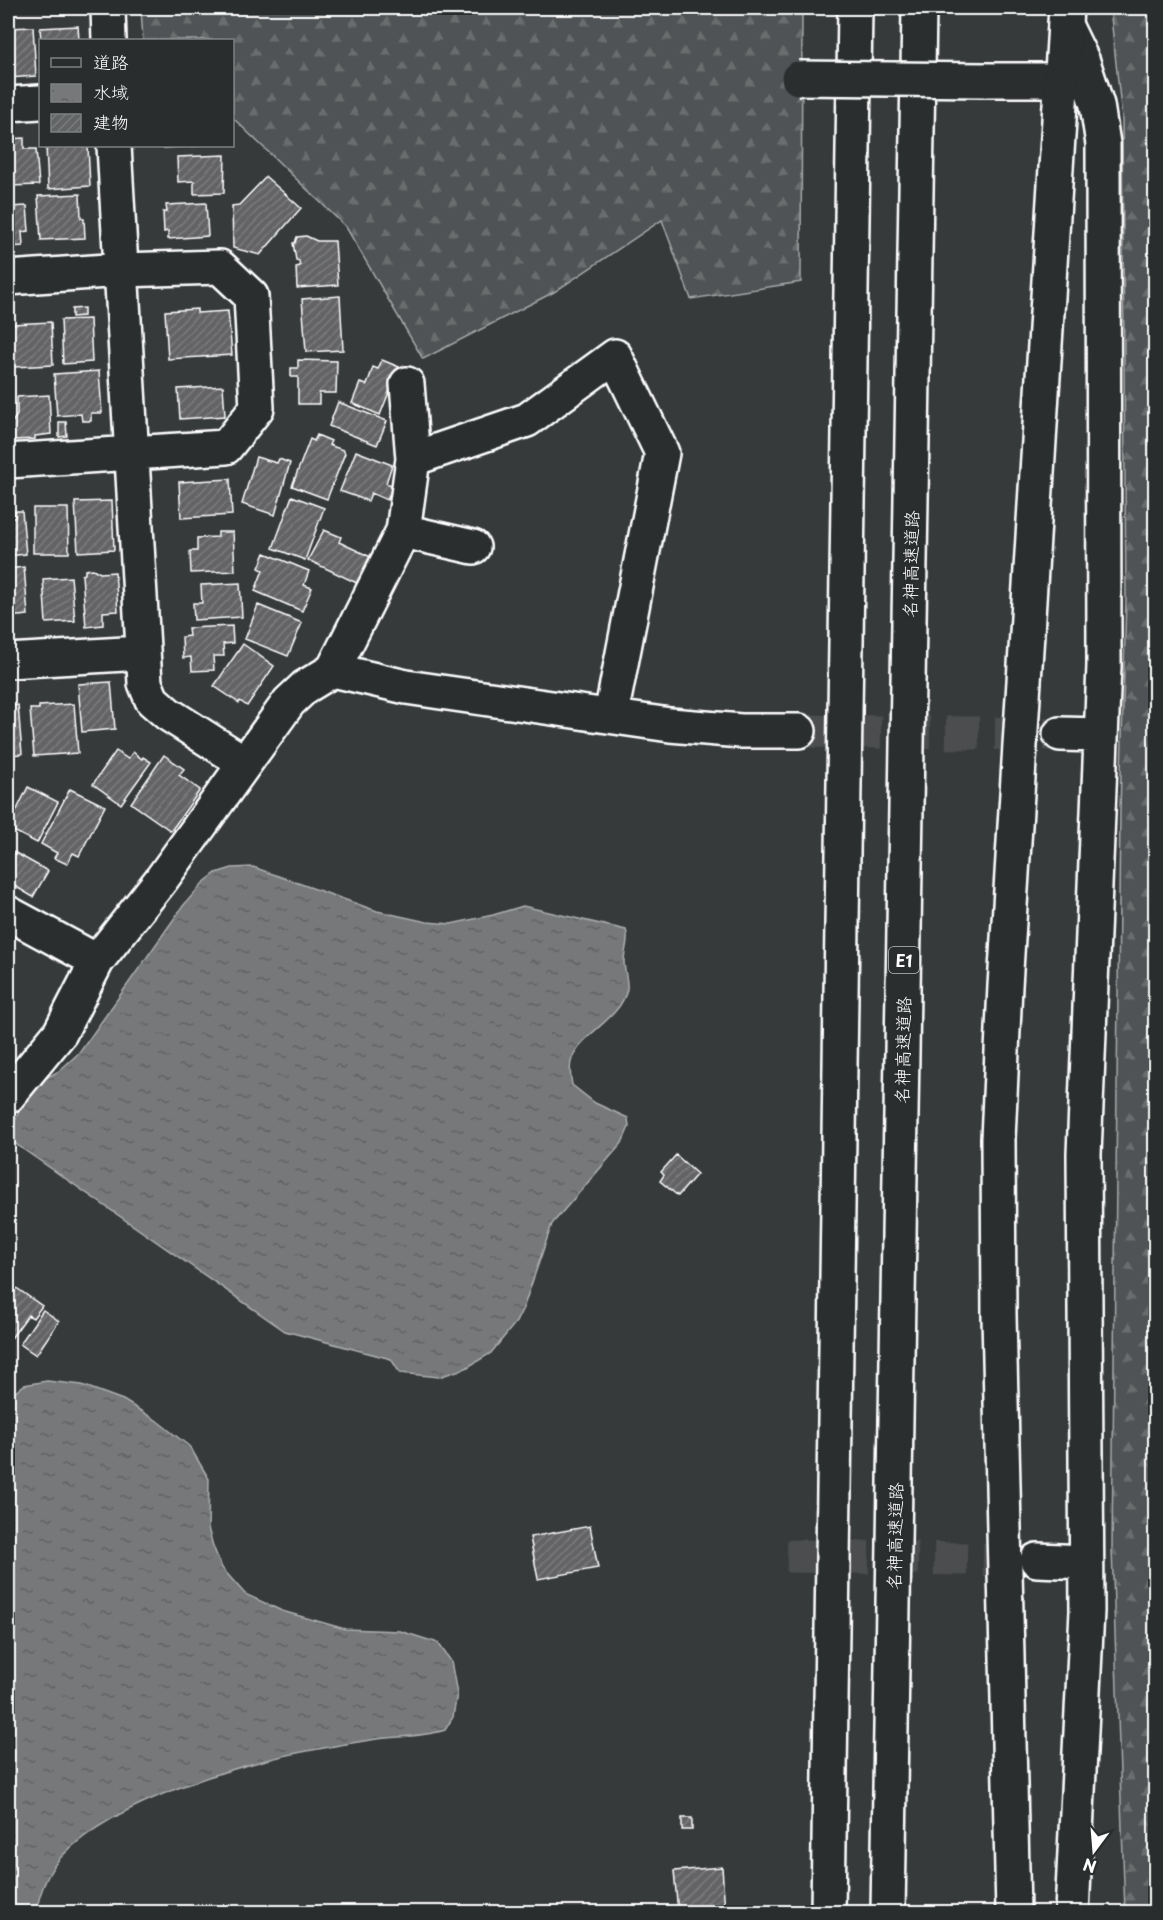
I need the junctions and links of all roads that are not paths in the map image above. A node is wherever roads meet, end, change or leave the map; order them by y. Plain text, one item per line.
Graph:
1 (108, 8) edge
2 (855, 8) edge
3 (920, 8) edge
4 (1065, 16) edge
5 (109, 39) edge
6 (798, 78) dead end
7 (1061, 80) junction
8 (39, 102) edge
9 (8, 104) edge
10 (114, 147) edge
11 (122, 270) junction
12 (8, 278) edge
13 (407, 384) dead end
14 (132, 453) junction
15 (413, 459) junction
16 (8, 461) edge
17 (403, 531) junction
18 (473, 547) dead end
19 (141, 653) junction
20 (8, 661) edge
21 (333, 670) junction
22 (611, 715) junction
23 (799, 731) tunnel mouth
24 (1060, 734) tunnel mouth
25 (1101, 735) junction
26 (244, 763) junction
27 (8, 913) edge
28 (97, 961) junction
29 (8, 1096) edge
30 (1037, 1560) tunnel mouth
31 (1086, 1562) junction
32 (828, 1912) edge
33 (888, 1912) edge
34 (1013, 1912) edge
35 (1072, 1912) edge

1 - 5 main road
2 - 32 main road
3 - 33 main road, 名神高速道路 / E1
4 - 7 main road
4 - 25 main road
6 - 7 main road, bridge
7 - 34 main road
8 - 9 main road
10 - 11 main road
11 - 12 main road
11 - 14 main road
11 - 14 main road
13 - 15 main road
14 - 16 main road
14 - 19 main road
15 - 17 main road
15 - 22 main road
17 - 18 main road
17 - 21 main road
19 - 20 main road
19 - 26 main road
21 - 22 main road
21 - 26 main road
22 - 23 main road
24 - 25 main road
25 - 31 main road
26 - 28 main road
27 - 28 main road
28 - 29 main road
30 - 31 main road
31 - 35 main road

